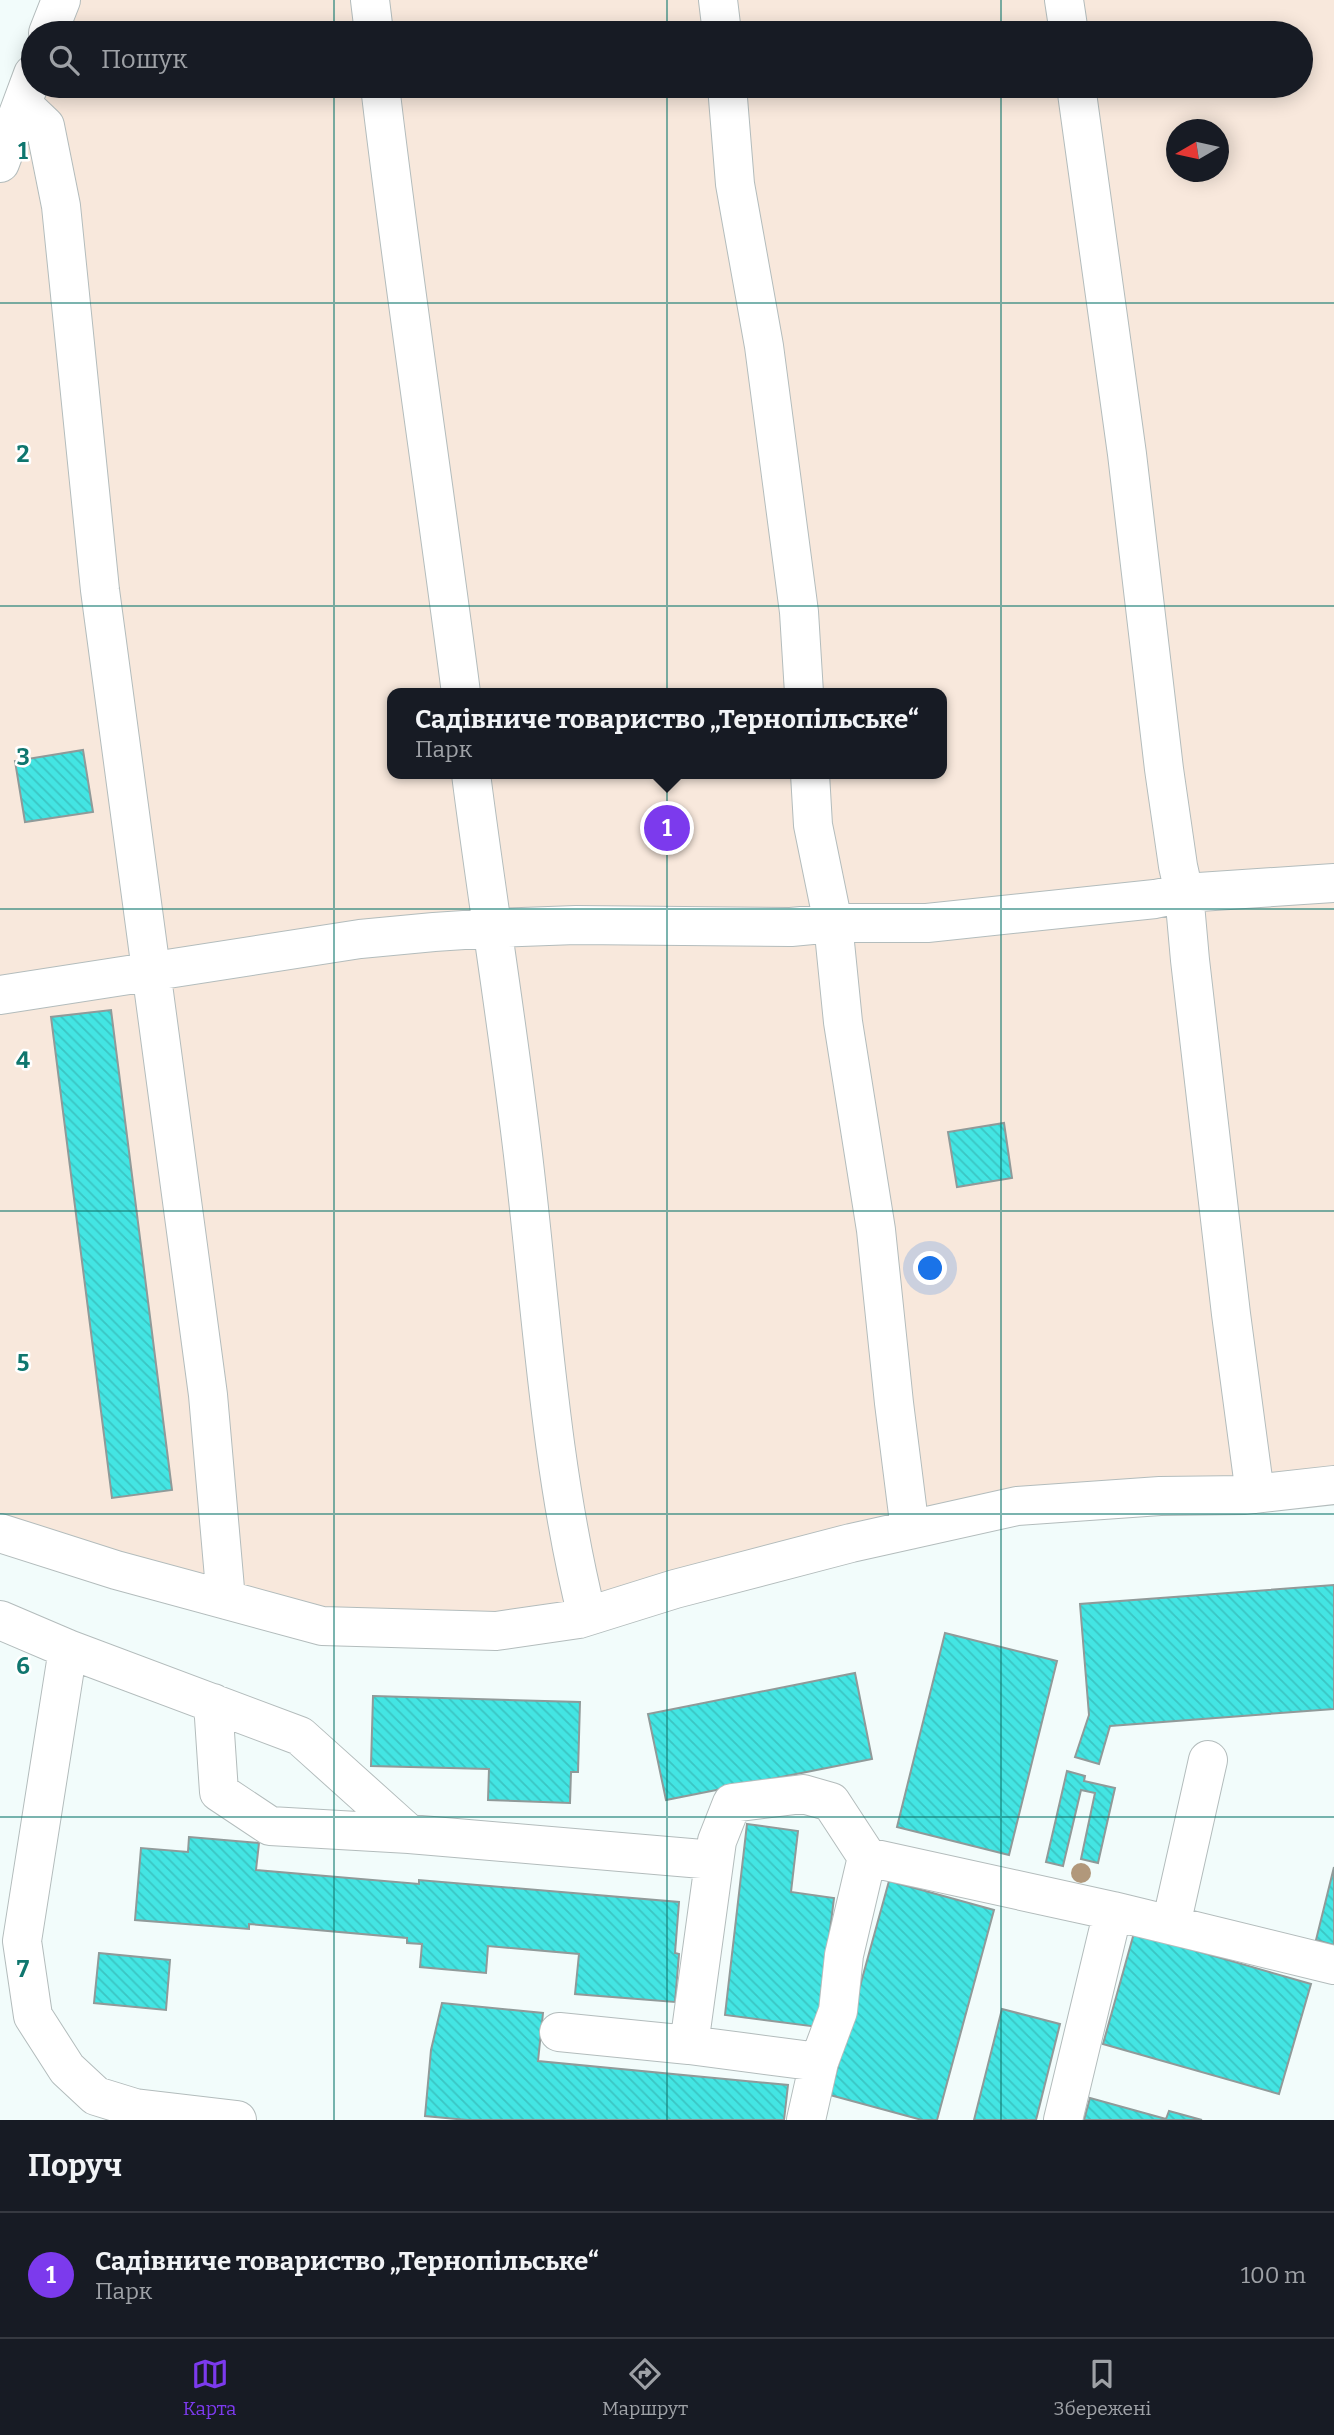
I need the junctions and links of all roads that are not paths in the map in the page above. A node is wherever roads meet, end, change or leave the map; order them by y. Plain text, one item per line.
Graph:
1 (61, 0) edge
2 (370, 0) edge
3 (718, 0) edge
4 (1064, 0) edge
5 (53, 21) edge
6 (373, 21) edge
7 (721, 21) edge
8 (1067, 21) edge
9 (25, 98) edge
10 (32, 98) edge
11 (381, 98) edge
12 (728, 98) edge
13 (1078, 98) edge
14 (0, 163) edge
15 (460, 688) edge
16 (804, 688) edge
17 (472, 779) edge
18 (810, 779) edge
19 (1334, 883) edge
20 (1184, 893) junction
21 (833, 923) junction
22 (494, 928) junction
23 (152, 971) junction
24 (0, 995) edge
25 (1334, 1485) edge
26 (1255, 1494) junction
27 (910, 1530) junction
28 (0, 1533) edge
29 (226, 1600) junction
30 (587, 1616) junction
31 (0, 1620) edge
32 (68, 1649) junction
33 (213, 1703) junction
34 (1208, 1760) dead end
35 (409, 1834) junction
36 (867, 1857) junction
37 (714, 1860) junction
38 (1113, 1911) junction
39 (1171, 1925) junction
40 (1334, 1965) edge
41 (559, 2032) dead end
42 (689, 2045) junction
43 (819, 2062) junction
44 (237, 2120) edge
45 (806, 2120) edge
46 (1063, 2120) edge

1 - 5 street
2 - 6 street
3 - 7 street
4 - 8 street
9 - 14 street
10 - 23 street
11 - 15 street
12 - 16 street
13 - 20 street
17 - 22 street
18 - 21 street
19 - 20 street
20 - 21 street
20 - 26 street
21 - 22 street
21 - 27 street
22 - 23 street
22 - 30 street
23 - 24 street
23 - 29 street
25 - 26 street
26 - 27 street
27 - 30 street
28 - 29 street
29 - 30 street
31 - 32 street
32 - 33 street
32 - 44 street
33 - 35 street
33 - 35 street
34 - 39 street
35 - 37 street
36 - 37 street
36 - 38 street
36 - 43 street
37 - 42 street
38 - 39 street
38 - 46 street
39 - 40 street
41 - 42 street
42 - 43 street
43 - 45 street

